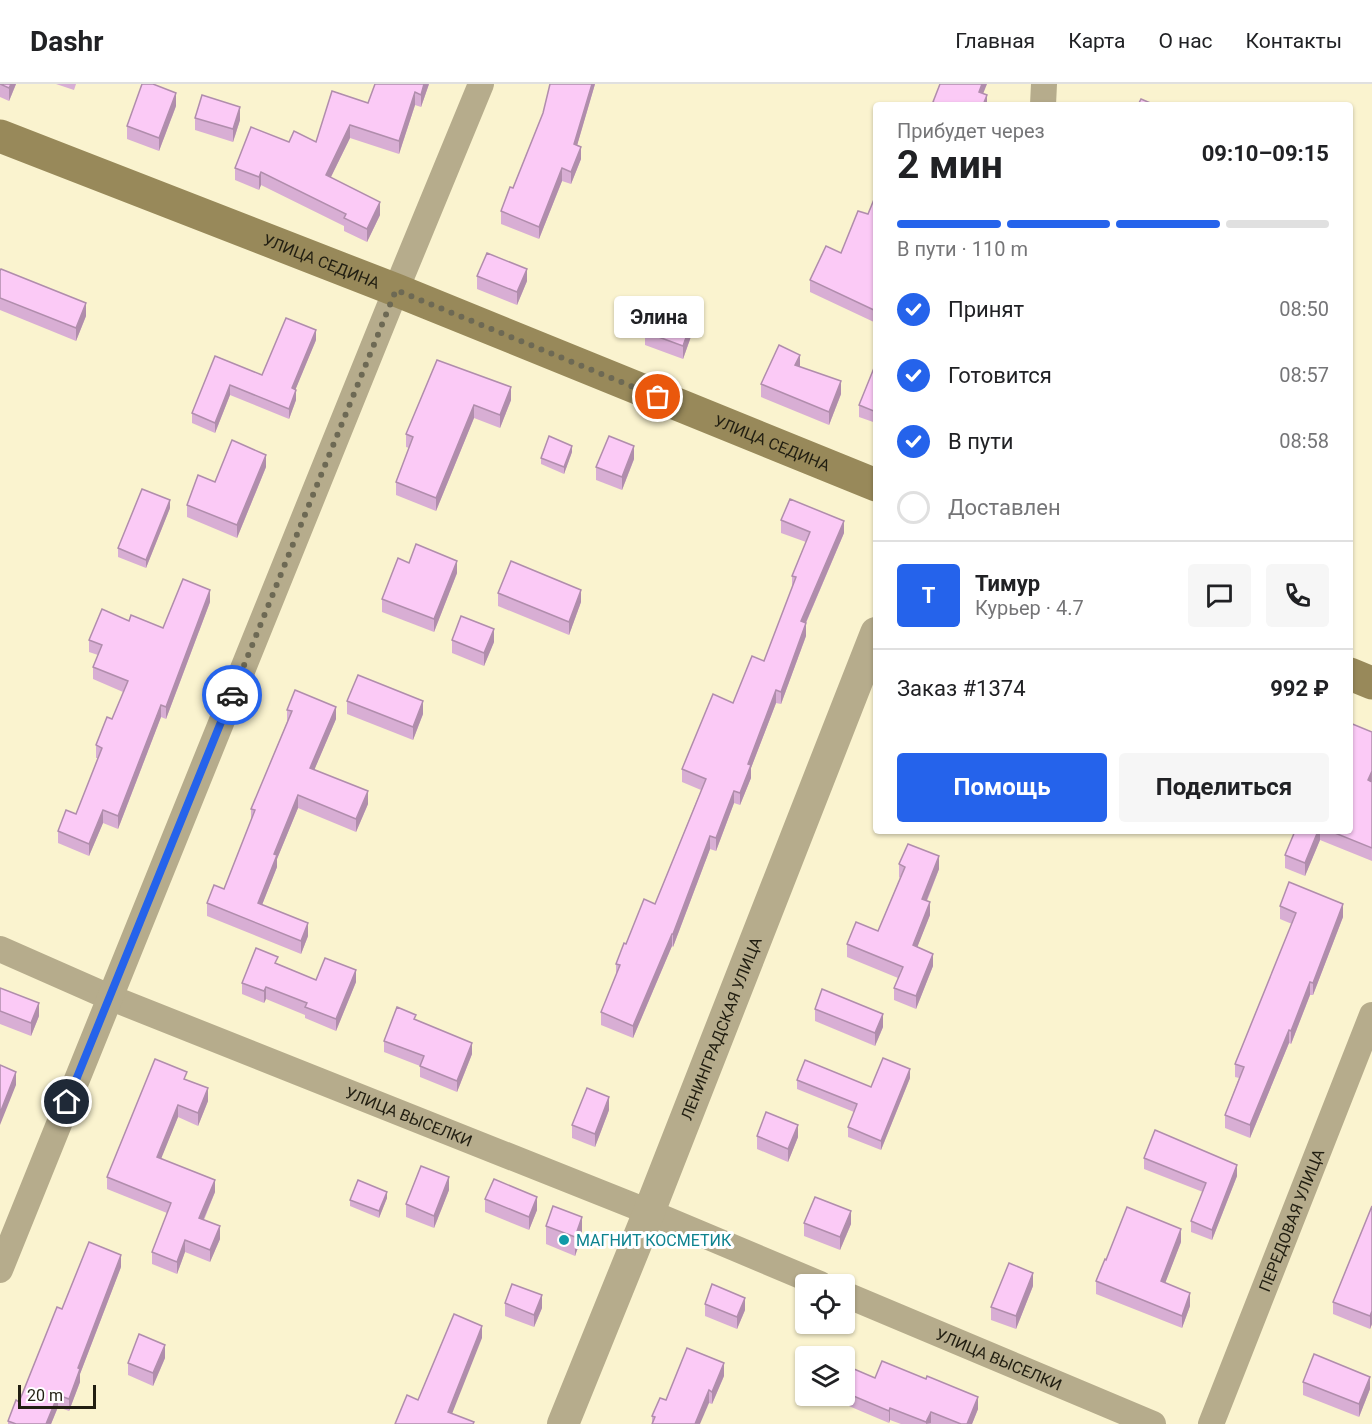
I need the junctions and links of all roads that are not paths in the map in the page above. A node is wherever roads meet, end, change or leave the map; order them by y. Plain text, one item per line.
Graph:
1 (481, 84) edge
2 (1044, 84) edge
3 (1043, 102) edge
4 (0, 136) edge
5 (396, 290) junction
6 (873, 484) edge
7 (873, 641) edge
8 (1353, 675) edge
9 (1372, 683) edge
10 (0, 949) edge
11 (109, 997) junction
12 (1372, 1015) edge
13 (649, 1212) junction
14 (0, 1270) edge
15 (796, 1274) edge
16 (855, 1299) edge
17 (563, 1424) edge
18 (1153, 1424) edge
19 (1211, 1424) edge

1 - 5 street
2 - 3 street
4 - 5 main road, УЛИЦА СЕДИНА
5 - 6 main road, УЛИЦА СЕДИНА
5 - 11 street
7 - 13 street, ЛЕНИНГРАДСКАЯ УЛИЦА
8 - 9 main road
10 - 11 street, УЛИЦА ВЫСЕЛКИ
11 - 13 street, УЛИЦА ВЫСЕЛКИ
11 - 14 street
12 - 19 street, ПЕРЕДОВАЯ УЛИЦА
13 - 15 street, УЛИЦА ВЫСЕЛКИ
13 - 17 street, ЛЕНИНГРАДСКАЯ УЛИЦА
16 - 18 street, УЛИЦА ВЫСЕЛКИ

